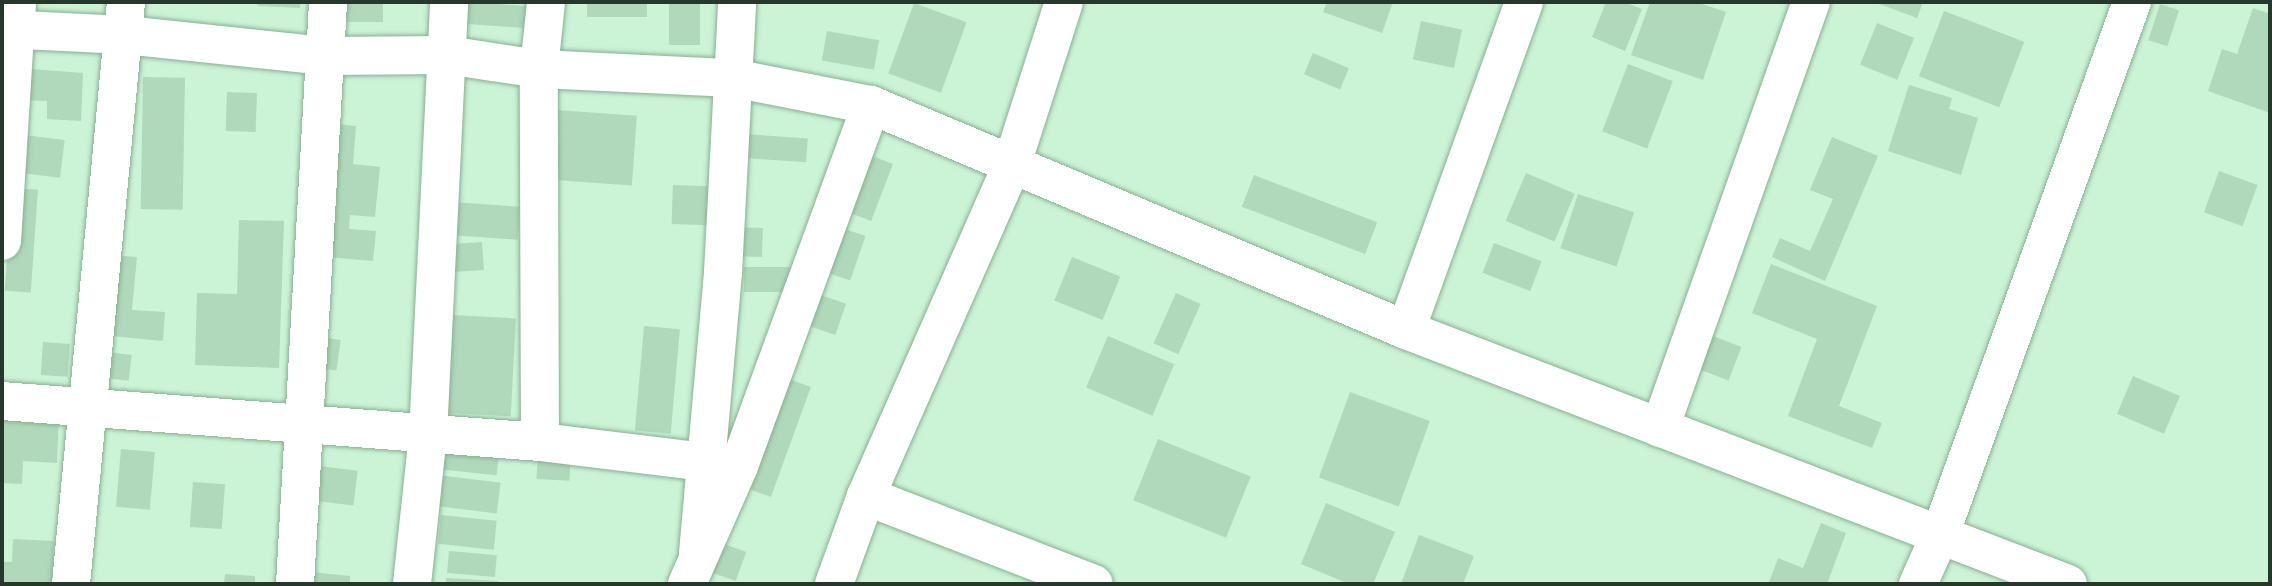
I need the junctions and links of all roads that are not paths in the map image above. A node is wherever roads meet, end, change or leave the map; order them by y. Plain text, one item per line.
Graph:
1 (328, 2) edge
2 (449, 2) edge
3 (545, 2) edge
4 (737, 2) edge
5 (1064, 2) edge
6 (1524, 2) edge
7 (1811, 2) edge
8 (2132, 2) edge
9 (125, 18) edge
10 (11, 20) edge
11 (447, 55) junction
12 (324, 56) junction
13 (538, 69) junction
14 (733, 78) junction
15 (872, 105) junction
16 (1011, 167) junction
17 (2, 241) edge
18 (1406, 330) junction
19 (2, 401) edge
20 (85, 407) junction
21 (302, 424) junction
22 (1660, 428) junction
23 (428, 435) junction
24 (540, 442) junction
25 (723, 465) junction
26 (866, 496) junction
27 (1940, 535) junction
28 (692, 569) edge
29 (71, 584) edge
30 (295, 584) edge
31 (412, 584) edge
32 (834, 584) edge
33 (1094, 584) edge
34 (1918, 584) edge
35 (2068, 584) edge

1 - 12 street
2 - 11 street
3 - 13 street
4 - 14 street
5 - 16 street
6 - 18 street
7 - 22 street
8 - 27 street
9 - 10 street
9 - 12 street
9 - 20 street
10 - 17 street
11 - 12 street
11 - 13 street
11 - 23 street
12 - 21 street
13 - 14 street
13 - 24 street
14 - 15 street
14 - 25 street
15 - 16 street
15 - 25 street
16 - 18 street
16 - 26 street
18 - 22 street
19 - 20 street
20 - 21 street
20 - 29 street
21 - 23 street
21 - 30 street
22 - 27 street
23 - 24 street
23 - 31 street
24 - 25 street
25 - 28 street
26 - 32 street
26 - 33 street
27 - 34 street
27 - 35 street

